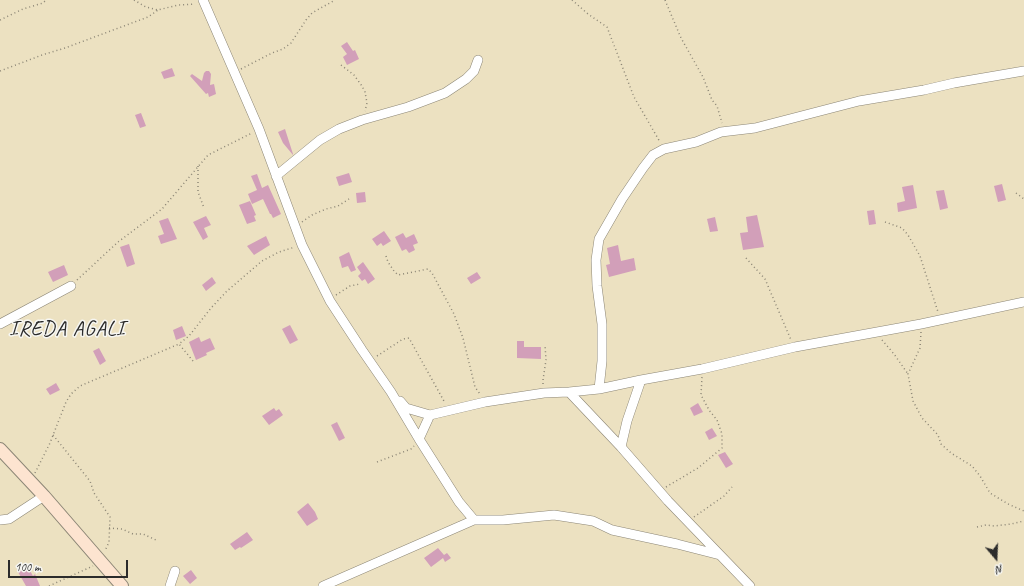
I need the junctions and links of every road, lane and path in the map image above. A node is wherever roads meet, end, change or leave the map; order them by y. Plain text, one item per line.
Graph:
1 (46, 0) edge
2 (134, 0) edge
3 (335, 0) edge
4 (572, 0) edge
5 (665, 0) edge
6 (204, 2) edge
7 (158, 10) junction
8 (0, 20) edge
9 (478, 60) dead end
10 (341, 65) dead end
11 (0, 71) edge
12 (1024, 71) edge
13 (234, 72) junction
14 (362, 120) junction
15 (259, 129) junction
16 (721, 132) junction
17 (664, 149) junction
18 (198, 166) junction
19 (276, 176) junction
20 (1016, 193) dead end
21 (349, 199) dead end
22 (1024, 199) edge
23 (204, 208) dead end
24 (885, 222) dead end
25 (295, 227) junction
26 (302, 245) junction
27 (386, 256) dead end
28 (746, 258) dead end
29 (360, 284) dead end
30 (70, 286) joint
31 (330, 301) junction
32 (1024, 302) edge
33 (940, 319) junction
34 (0, 324) edge
35 (921, 324) junction
36 (877, 332) junction
37 (179, 344) junction
38 (545, 345) dead end
39 (794, 347) junction
40 (370, 360) junction
41 (193, 361) dead end
42 (702, 370) junction
43 (908, 374) junction
44 (641, 380) junction
45 (599, 389) junction
46 (391, 392) junction
47 (569, 392) junction
48 (544, 393) junction
49 (485, 402) junction
50 (449, 410) junction
51 (430, 415) junction
52 (53, 435) junction
53 (419, 440) junction
54 (620, 447) junction
55 (0, 449) edge
56 (377, 462) dead end
57 (31, 482) junction
58 (732, 487) dead end
59 (660, 492) junction
60 (44, 496) junction
61 (1024, 512) edge
62 (5, 520) edge
63 (474, 520) junction
64 (687, 521) junction
65 (1024, 522) edge
66 (0, 526) edge
67 (977, 527) dead end
68 (109, 528) junction
69 (156, 540) dead end
70 (720, 555) junction
71 (99, 561) junction
72 (175, 571) dead end
73 (49, 586) edge
74 (122, 586) edge
75 (170, 586) edge
76 (322, 586) edge
77 (750, 586) edge

1 - 8 path
2 - 7 path
3 - 13 path
4 - 17 path
5 - 16 path
6 - 7 path
6 - 13 street
7 - 11 path
9 - 14 street
10 - 14 path
12 - 16 street
13 - 15 street
14 - 19 street
15 - 18 path
15 - 19 street
16 - 17 street
17 - 45 street
18 - 23 path
18 - 30 path
19 - 25 street
20 - 22 path
21 - 25 path
24 - 33 path
25 - 26 street
26 - 31 street
26 - 37 path
27 - 49 path
28 - 39 path
29 - 31 path
30 - 34 street
31 - 40 street
32 - 33 street
33 - 35 street
35 - 36 street
35 - 43 path
36 - 39 street
36 - 43 path
37 - 41 path
37 - 52 path
38 - 48 path
39 - 42 street
40 - 46 street
40 - 50 path
42 - 44 street
42 - 59 path
43 - 61 path
44 - 45 street
44 - 54 street
45 - 47 street
46 - 51 street
46 - 53 street
47 - 48 street
47 - 54 street
48 - 49 street
49 - 50 street
50 - 51 street
51 - 53 street
52 - 57 path
52 - 68 path
53 - 56 path
53 - 63 street
54 - 59 street
55 - 57 street
57 - 60 street
58 - 64 path
59 - 64 street
60 - 62 street
60 - 71 street
62 - 66 street
63 - 70 street
63 - 76 street
64 - 70 street
65 - 67 path
68 - 69 path
68 - 71 path
70 - 77 street
71 - 73 path
71 - 74 street
72 - 75 street

